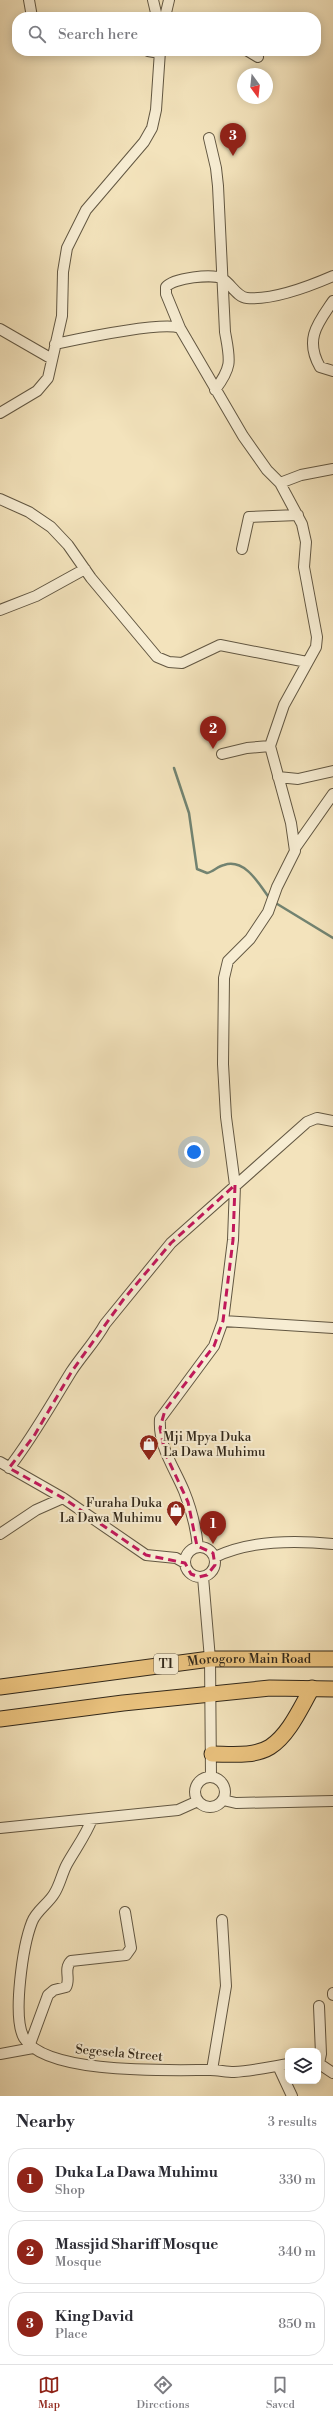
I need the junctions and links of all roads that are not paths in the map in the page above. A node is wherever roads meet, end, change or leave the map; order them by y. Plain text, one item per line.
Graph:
1 (29, 0) edge
2 (153, 0) edge
3 (168, 0) edge
4 (31, 12) edge
5 (156, 12) edge
6 (166, 12) edge
7 (160, 56) edge
8 (209, 138) dead end
9 (222, 264) junction
10 (333, 276) edge
11 (211, 277) junction
12 (222, 279) junction
13 (333, 301) edge
14 (180, 328) junction
15 (0, 329) edge
16 (55, 344) junction
17 (52, 359) junction
18 (333, 371) edge
19 (215, 390) junction
20 (0, 413) edge
21 (333, 469) edge
22 (280, 483) junction
23 (0, 499) edge
24 (298, 515) junction
25 (242, 548) dead end
26 (85, 569) junction
27 (0, 610) edge
28 (307, 662) junction
29 (270, 746) junction
30 (222, 754) dead end
31 (333, 771) edge
32 (278, 777) junction
33 (333, 794) edge
34 (295, 848) junction
35 (333, 1121) edge
36 (235, 1184) junction
37 (223, 1321) junction
38 (333, 1328) edge
39 (0, 1462) edge
40 (9, 1468) junction
41 (63, 1498) junction
42 (0, 1534) edge
43 (333, 1544) edge
44 (198, 1547) junction
45 (215, 1557) junction
46 (185, 1563) junction
47 (203, 1576) junction
48 (210, 1659) junction
49 (333, 1659) edge
50 (0, 1687) edge
51 (312, 1688) junction
52 (333, 1688) edge
53 (211, 1694) junction
54 (0, 1719) edge
55 (212, 1754) junction
56 (211, 1777) junction
57 (223, 1800) junction
58 (198, 1801) junction
59 (333, 1801) edge
60 (92, 1819) junction
61 (0, 1828) edge
62 (125, 1912) dead end
63 (222, 1920) dead end
64 (319, 2006) dead end
65 (31, 2046) junction
66 (321, 2048) edge
67 (0, 2054) edge
68 (321, 2064) edge
69 (283, 2065) edge
70 (212, 2070) junction
71 (333, 2073) edge
72 (292, 2096) edge

1 - 4 street
2 - 5 street
3 - 6 street
7 - 16 street
8 - 9 street
9 - 11 street
9 - 12 street
10 - 12 street
11 - 12 street
11 - 14 street
12 - 19 street
13 - 18 street
14 - 16 street
14 - 19 street
15 - 17 street
16 - 17 street
17 - 20 street
19 - 22 street
21 - 22 street
22 - 24 street
23 - 26 street
24 - 25 street
24 - 28 street
26 - 27 street
26 - 28 street
28 - 29 street
29 - 30 street
29 - 32 street
31 - 32 street
32 - 34 street
33 - 34 street
34 - 36 street
35 - 36 street
36 - 37 street
36 - 40 street
37 - 38 street
37 - 44 street
39 - 40 street
40 - 41 street
41 - 42 street
41 - 46 street
43 - 45 street
44 - 45 street
44 - 46 street
45 - 47 street
46 - 47 street
47 - 48 street
48 - 49 highway, Morogoro Main Road / T1
48 - 50 highway, Morogoro Main Road / T1
48 - 53 street
51 - 52 highway
51 - 53 highway
51 - 55 highway
53 - 54 highway
53 - 55 street
55 - 56 street
56 - 57 street
56 - 58 street
57 - 58 street
57 - 59 street
58 - 60 street
60 - 61 street
60 - 65 street
62 - 65 street
63 - 70 street
64 - 66 street
65 - 67 street
65 - 70 street, Segesela Street
68 - 71 street
69 - 70 street, Segesela Street
69 - 72 street

